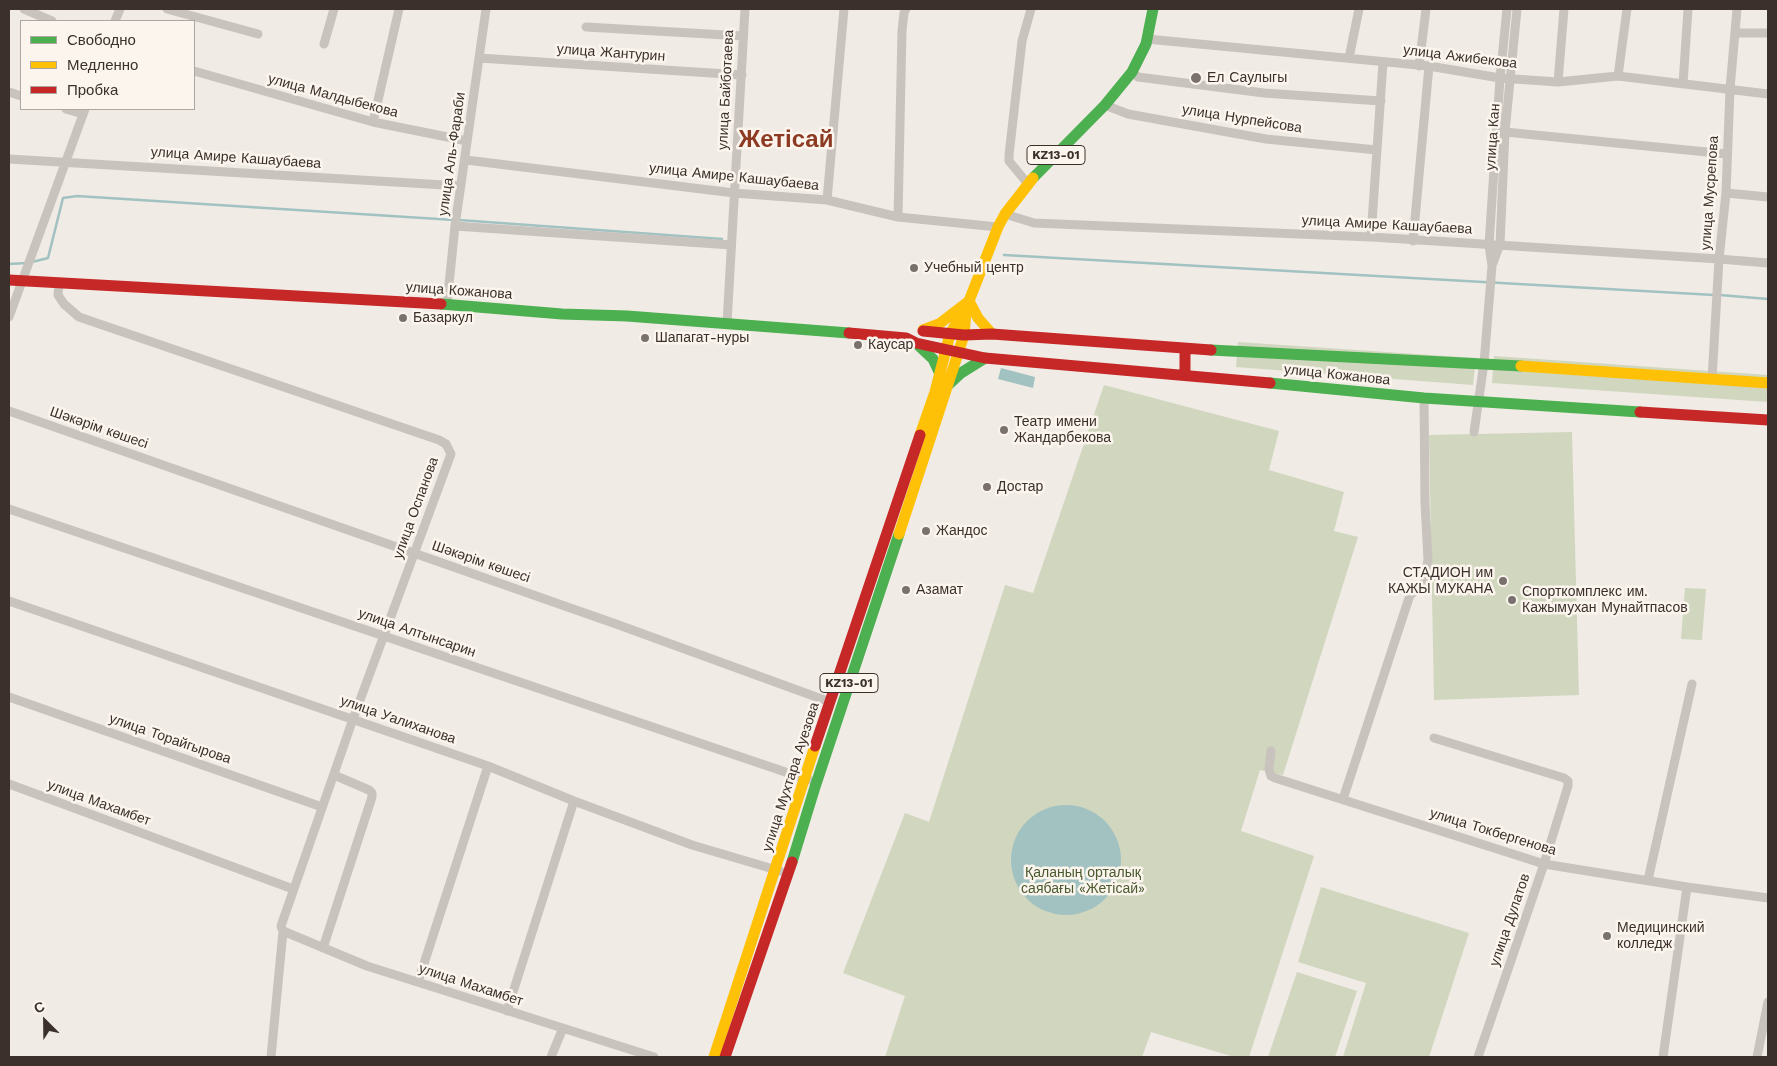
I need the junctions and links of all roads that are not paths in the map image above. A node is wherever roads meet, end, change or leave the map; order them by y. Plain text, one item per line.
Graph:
1 (24, 9) edge
2 (167, 9) edge
3 (334, 9) edge
4 (399, 9) edge
5 (486, 9) edge
6 (745, 9) edge
7 (844, 9) edge
8 (906, 9) edge
9 (1031, 9) edge
10 (1153, 9) edge
11 (1359, 9) edge
12 (1426, 9) edge
13 (1507, 9) edge
14 (1518, 9) edge
15 (1564, 9) edge
16 (1627, 9) edge
17 (1688, 9) edge
18 (1738, 9) edge
19 (50, 20) edge
20 (586, 27) dead end
21 (1736, 33) junction
22 (1768, 33) edge
23 (258, 34) dead end
24 (743, 36) junction
25 (1147, 39) junction
26 (324, 44) dead end
27 (479, 58) junction
28 (1349, 58) junction
29 (1383, 62) junction
30 (1424, 66) junction
31 (195, 71) edge
32 (1132, 72) junction
33 (742, 76) junction
34 (1618, 76) junction
35 (1500, 78) junction
36 (1512, 78) junction
37 (1558, 82) junction
38 (1683, 84) junction
39 (1730, 89) junction
40 (1768, 94) edge
41 (1381, 101) junction
42 (1105, 105) junction
43 (84, 111) edge
44 (373, 122) junction
45 (1505, 132) junction
46 (467, 141) junction
47 (1377, 150) junction
48 (1727, 154) junction
49 (9, 159) edge
50 (466, 160) junction
51 (65, 162) junction
52 (1028, 184) junction
53 (461, 186) junction
54 (734, 193) junction
55 (1726, 193) junction
56 (1768, 197) edge
57 (827, 200) junction
58 (1005, 214) junction
59 (898, 217) junction
60 (455, 226) junction
61 (998, 227) junction
62 (1371, 237) junction
63 (1413, 240) junction
64 (1500, 244) junction
65 (731, 245) junction
66 (1489, 245) junction
67 (1718, 258) junction
68 (1768, 263) edge
69 (1492, 266) junction
70 (9, 280) edge
71 (23, 281) junction
72 (59, 283) junction
73 (447, 304) junction
74 (968, 305) junction
75 (9, 317) edge
76 (727, 323) junction
77 (923, 331) junction
78 (950, 334) junction
79 (992, 334) junction
80 (964, 335) junction
81 (911, 340) junction
82 (945, 349) junction
83 (1185, 349) junction
84 (958, 351) junction
85 (985, 358) junction
86 (1484, 363) junction
87 (940, 374) junction
88 (1185, 374) junction
89 (1712, 379) junction
90 (1768, 384) edge
91 (947, 386) junction
92 (1424, 398) junction
93 (1480, 401) junction
94 (9, 411) edge
95 (1768, 420) edge
96 (1474, 432) dead end
97 (9, 509) edge
98 (414, 553) junction
99 (9, 601) edge
100 (384, 636) junction
101 (1692, 684) dead end
102 (9, 697) edge
103 (830, 702) junction
104 (354, 719) junction
105 (1434, 738) dead end
106 (1271, 751) dead end
107 (488, 766) junction
108 (334, 775) junction
109 (811, 781) junction
110 (9, 784) edge
111 (1343, 799) junction
112 (574, 801) junction
113 (322, 807) junction
114 (1544, 864) junction
115 (776, 870) junction
116 (788, 874) junction
117 (1648, 880) junction
118 (1687, 887) junction
119 (293, 889) junction
120 (1768, 898) edge
121 (283, 931) junction
122 (323, 948) junction
123 (418, 982) junction
124 (1768, 1002) edge
125 (507, 1011) junction
126 (563, 1028) junction
127 (271, 1057) edge
128 (551, 1057) edge
129 (654, 1057) edge
130 (714, 1057) edge
131 (726, 1057) edge
132 (1478, 1057) edge
133 (1663, 1057) edge
134 (1757, 1057) edge

1 - 19 street
2 - 23 street
3 - 26 street
4 - 44 street
5 - 27 street, улица Аль-Фараби
6 - 24 street, улица Байботаева
7 - 57 street
8 - 59 street
9 - 52 street
10 - 25 main road, улица Мухтара Ауезова / KZ13-01
11 - 28 street
12 - 30 street
13 - 35 street, улица Кан
14 - 36 street, улица Кан
15 - 37 street
16 - 34 street
17 - 38 street
18 - 21 street, улица Мусрепова
20 - 24 street
21 - 22 street
21 - 39 street, улица Мусрепова
24 - 33 street, улица Байботаева
25 - 28 street, улица Ажибекова
25 - 32 main road, улица Мухтара Ауезова / KZ13-01
27 - 33 street, улица Жантурин
27 - 46 street, улица Аль-Фараби
28 - 29 street, улица Ажибекова
29 - 30 street, улица Ажибекова
29 - 41 street
30 - 35 street, улица Ажибекова
30 - 63 street
31 - 44 street, улица Малдыбекова
32 - 41 street
32 - 42 main road, улица Мухтара Ауезова / KZ13-01
33 - 54 street, улица Байботаева
34 - 37 street, улица Ажибекова
34 - 38 street, улица Ажибекова
35 - 36 street, улица Ажибекова
35 - 66 street, улица Кан
36 - 37 street, улица Ажибекова
36 - 45 street, улица Кан
38 - 39 street, улица Ажибекова
39 - 40 street, улица Ажибекова
39 - 48 street, улица Мусрепова
41 - 47 street
42 - 47 street, улица Нурпейсова
42 - 52 main road, улица Мухтара Ауезова / KZ13-01
43 - 51 street
44 - 46 street, улица Малдыбекова
45 - 48 street
45 - 64 street, улица Кан
46 - 50 street, улица Аль-Фараби
47 - 62 street
48 - 55 street, улица Мусрепова
49 - 51 street, улица Амире Кашаубаева
50 - 53 street, улица Аль-Фараби
50 - 54 street, улица Амире Кашаубаева
51 - 53 street, улица Амире Кашаубаева
51 - 71 street
52 - 58 main road, улица Мухтара Ауезова / KZ13-01
53 - 60 street, улица Аль-Фараби
54 - 57 street, улица Амире Кашаубаева
54 - 65 street, улица Байботаева
55 - 56 street
55 - 67 street, улица Мусрепова
57 - 59 street, улица Амире Кашаубаева
58 - 61 main road, улица Мухтара Ауезова / KZ13-01
58 - 62 street, улица Амире Кашаубаева
59 - 61 street, улица Амире Кашаубаева
60 - 65 street
60 - 73 street, улица Аль-Фараби
61 - 74 main road, улица Мухтара Ауезова / KZ13-01
62 - 63 street, улица Амире Кашаубаева
63 - 66 street, улица Амире Кашаубаева
64 - 66 street, улица Амире Кашаубаева
64 - 67 street, улица Амире Кашаубаева
64 - 69 street, улица Кан
65 - 76 street, улица Байботаева
66 - 69 street, улица Кан
67 - 68 street, улица Амире Кашаубаева
67 - 89 street, улица Мусрепова
69 - 86 street, улица Кан
70 - 71 main road, улица Кожанова
71 - 72 main road, улица Кожанова
71 - 75 street
72 - 73 main road, улица Кожанова
72 - 98 street, улица Оспанова
73 - 76 main road, улица Кожанова
74 - 77 main road
74 - 78 main road, улица Мухтара Ауезова / KZ13-01
74 - 79 main road
74 - 80 main road, улица Мухтара Ауезова / KZ13-01
76 - 81 main road, улица Кожанова
77 - 78 main road, улица Кожанова
77 - 81 main road, улица Кожанова
78 - 80 main road, улица Кожанова
78 - 82 main road, улица Мухтара Ауезова / KZ13-01
79 - 80 main road, улица Кожанова
79 - 83 main road, улица Кожанова
80 - 84 main road, улица Мухтара Ауезова / KZ13-01
81 - 82 main road, улица Кожанова
81 - 87 main road
82 - 84 main road, улица Кожанова
82 - 87 main road, улица Мухтара Ауезова / KZ13-01
83 - 86 main road, улица Кожанова
83 - 88 main road
84 - 85 main road, улица Кожанова
84 - 91 main road, улица Мухтара Ауезова / KZ13-01
85 - 88 main road, улица Кожанова
85 - 91 main road
86 - 89 main road, улица Кожанова
86 - 93 street, улица Кан
87 - 103 main road, улица Мухтара Ауезова / KZ13-01
88 - 92 main road, улица Кожанова
89 - 90 main road, улица Кожанова
91 - 109 main road, улица Мухтара Ауезова / KZ13-01
92 - 93 main road, улица Кожанова
92 - 111 street
93 - 95 main road, улица Кожанова
93 - 96 street, улица Кан
94 - 98 street, Шәкәрім көшесі
97 - 100 street, улица Алтынсарин
98 - 100 street, улица Оспанова
98 - 103 street, Шәкәрім көшесі
99 - 104 street, улица Уалиханова
100 - 104 street, улица Оспанова
100 - 109 street, улица Алтынсарин
101 - 117 street
102 - 113 street, улица Торайгырова
103 - 109 main road, улица Мухтара Ауезова / KZ13-01
104 - 107 street, улица Уалиханова
104 - 108 street, улица Оспанова
105 - 114 street, улица Дулатов
106 - 111 street, улица Токбергенова
107 - 112 street, улица Уалиханова
107 - 123 street
108 - 113 street, улица Оспанова
108 - 122 street
109 - 115 main road, улица Мухтара Ауезова / KZ13-01
109 - 116 main road, улица Мухтара Ауезова / KZ13-01
110 - 119 street, улица Махамбет
111 - 114 street, улица Токбергенова
112 - 115 street, улица Уалиханова
112 - 125 street
113 - 119 street, улица Оспанова
114 - 117 street, улица Токбергенова
114 - 132 street, улица Дулатов
115 - 116 street, улица Уалиханова
115 - 130 main road, улица Мухтара Ауезова / KZ13-01
116 - 131 main road, улица Мухтара Ауезова / KZ13-01
117 - 118 street, улица Токбергенова
118 - 120 street, улица Токбергенова
118 - 133 street
119 - 121 street, улица Оспанова
121 - 122 street, улица Махамбет
121 - 127 street, улица Оспанова
122 - 123 street, улица Махамбет
123 - 125 street, улица Махамбет
124 - 134 street
125 - 126 street, улица Махамбет
126 - 128 street
126 - 129 street, улица Махамбет

